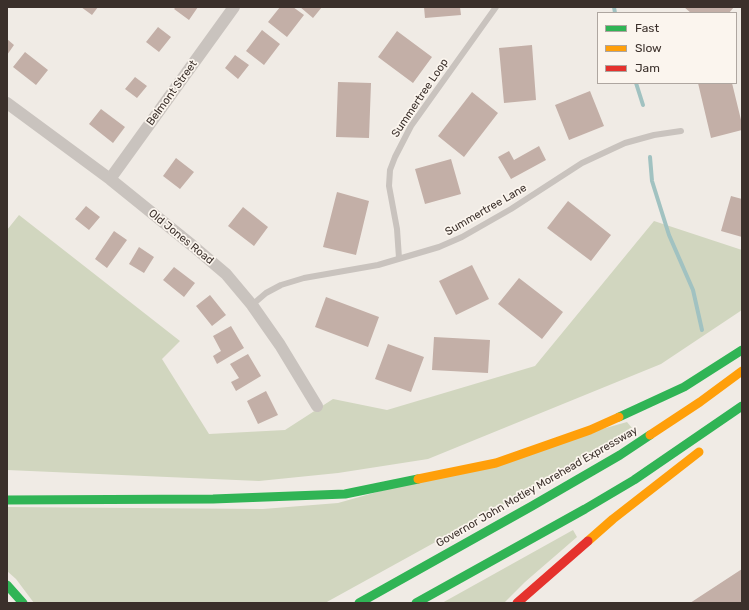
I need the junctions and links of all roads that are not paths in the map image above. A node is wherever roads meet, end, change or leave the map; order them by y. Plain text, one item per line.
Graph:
1 (234, 7) edge
2 (496, 7) edge
3 (7, 103) edge
4 (681, 131) dead end
5 (110, 179) junction
6 (399, 258) junction
7 (252, 305) junction
8 (742, 350) edge
9 (742, 370) edge
10 (317, 406) dead end
11 (742, 406) edge
12 (742, 411) edge
13 (730, 426) dead end
14 (708, 445) dead end
15 (7, 500) edge
16 (7, 585) edge
17 (23, 603) edge
18 (359, 603) edge
19 (416, 603) edge
20 (517, 603) edge

1 - 5 street, Belmont Street
2 - 6 lane, Summertree Loop
3 - 5 street, Old Jones Road
4 - 6 lane, Summertree Lane
5 - 7 street, Old Jones Road
6 - 7 lane, Summertree Lane
7 - 10 street, Old Jones Road
8 - 15 highway
9 - 18 highway, Governor John Motley Morehead Expressway
11 - 19 highway
12 - 13 highway
14 - 20 highway
16 - 17 highway

